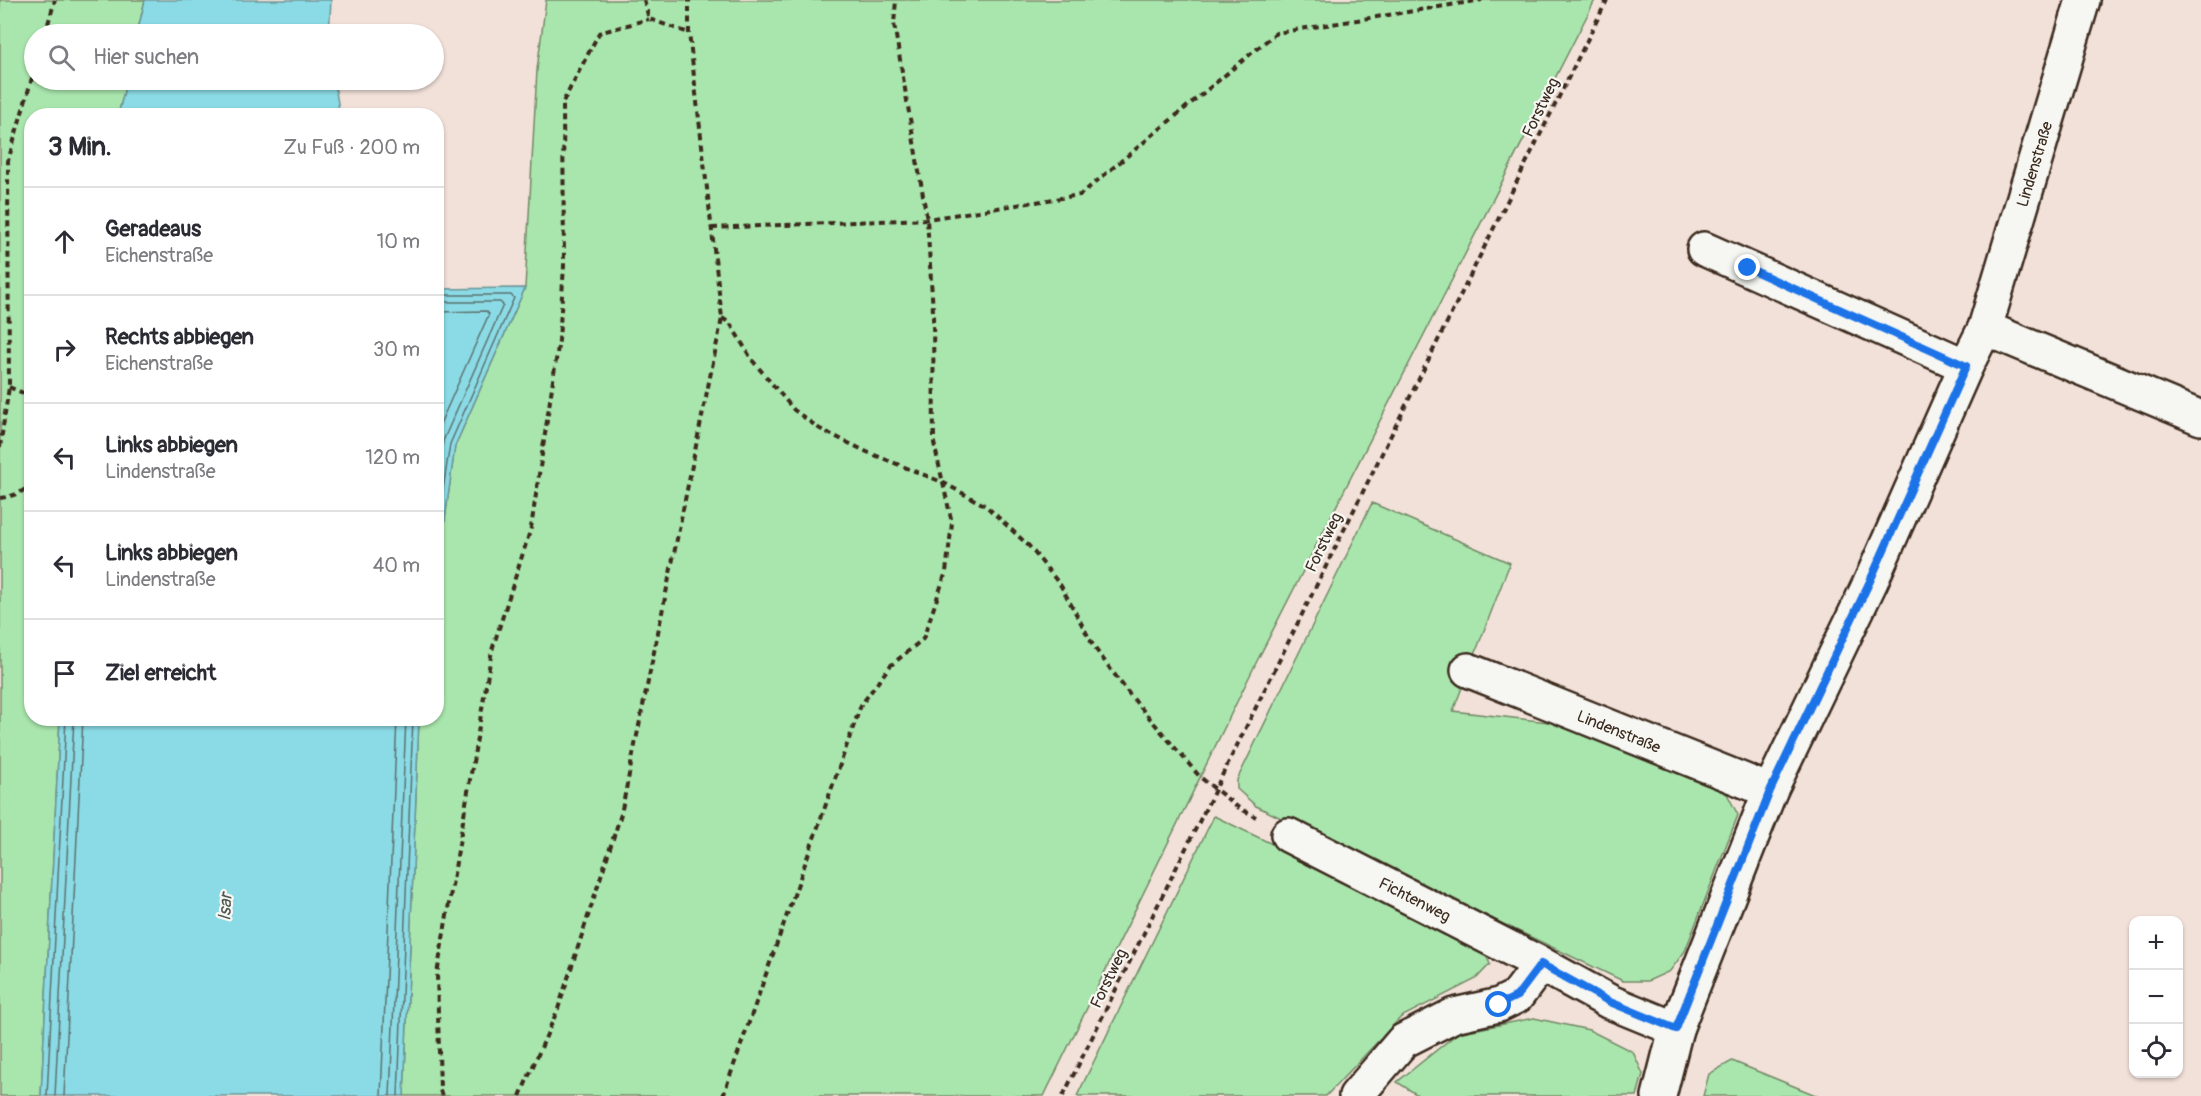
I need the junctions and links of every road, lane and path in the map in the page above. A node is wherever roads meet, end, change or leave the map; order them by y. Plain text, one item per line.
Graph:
1 (55, 0) edge
2 (644, 0) edge
3 (690, 0) edge
4 (896, 0) edge
5 (1482, 0) edge
6 (1607, 0) edge
7 (2083, 0) edge
8 (649, 19) junction
9 (48, 24) edge
10 (689, 33) junction
11 (29, 90) edge
12 (927, 219) junction
13 (712, 228) junction
14 (1704, 249) dead end
15 (722, 318) junction
16 (1985, 328) junction
17 (1966, 366) junction
18 (9, 387) junction
19 (24, 393) edge
20 (2201, 418) edge
21 (0, 447) edge
22 (942, 482) junction
23 (24, 490) edge
24 (0, 498) edge
25 (1468, 670) dead end
26 (1214, 789) junction
27 (1770, 791) junction
28 (1288, 835) joint
29 (1541, 964) junction
30 (1676, 1029) junction
31 (442, 1096) edge
32 (520, 1096) edge
33 (723, 1096) edge
34 (1063, 1096) edge
35 (1356, 1096) edge
36 (1659, 1096) edge

1 - 9 path
2 - 8 path
3 - 10 path
4 - 12 path
5 - 12 path
6 - 26 path, Forstweg
7 - 16 street, Lindenstraße
8 - 10 path
8 - 31 path
10 - 13 path
11 - 18 path
12 - 13 path
12 - 22 path
13 - 15 path
14 - 17 street
15 - 22 path
15 - 32 path
16 - 17 street, Lindenstraße
16 - 20 street
17 - 27 street, Lindenstraße
18 - 19 path
18 - 21 path
22 - 26 path
22 - 33 path
23 - 24 path
25 - 27 street, Lindenstraße
26 - 28 path
26 - 34 path, Forstweg
27 - 30 street, Lindenstraße
28 - 29 street, Fichtenweg
29 - 30 street, Fichtenweg
29 - 35 street
30 - 36 street, Lindenstraße

